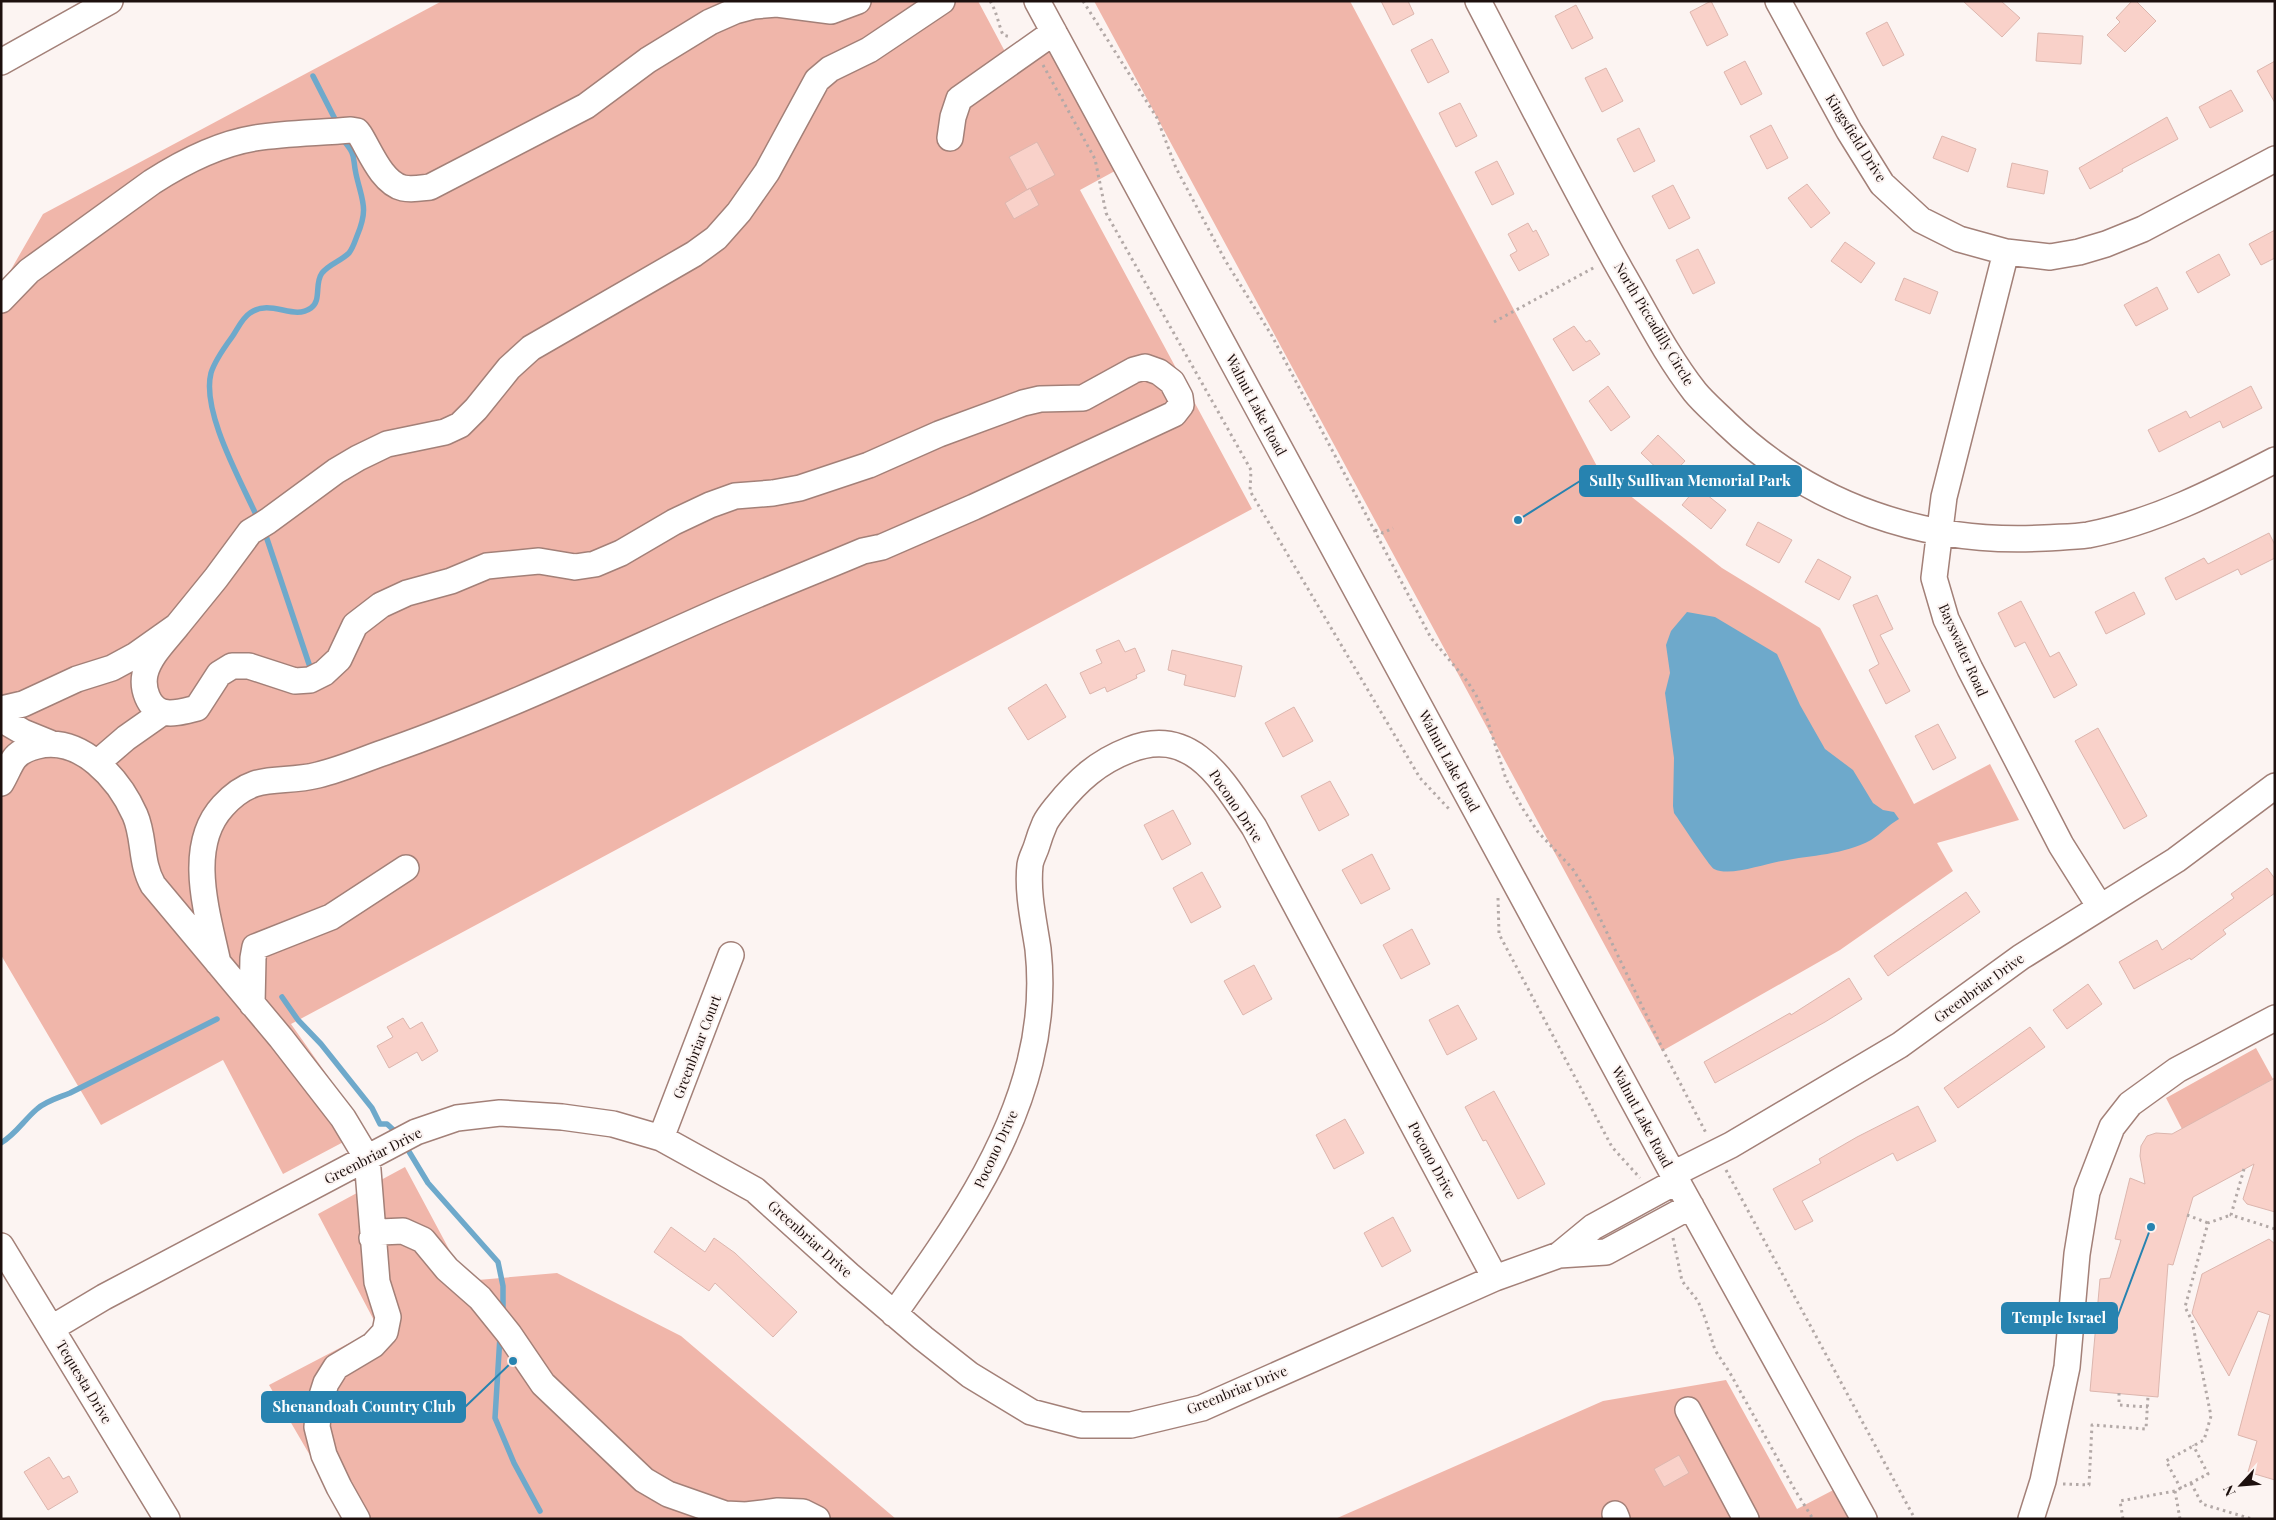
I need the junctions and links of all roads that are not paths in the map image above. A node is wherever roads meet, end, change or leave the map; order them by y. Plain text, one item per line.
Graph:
1 (110, 1) edge
2 (858, 1) edge
3 (942, 1) edge
4 (1037, 1) edge
5 (1478, 1) edge
6 (1778, 1) edge
7 (1054, 32) junction
8 (1, 62) edge
9 (950, 138) dead end
10 (2275, 159) edge
11 (2006, 252) junction
12 (1, 300) edge
13 (2275, 460) edge
14 (1939, 534) junction
15 (177, 626) junction
16 (1, 709) edge
17 (163, 712) junction
18 (1, 719) edge
19 (50, 743) junction
20 (97, 764) junction
21 (1, 783) edge
22 (2275, 786) edge
23 (406, 868) dead end
24 (2100, 907) junction
25 (732, 954) dead end
26 (218, 963) junction
27 (252, 1004) junction
28 (2275, 1018) edge
29 (661, 1138) junction
30 (367, 1158) junction
31 (1675, 1178) junction
32 (1692, 1206) junction
33 (372, 1238) junction
34 (1, 1246) edge
35 (1559, 1255) junction
36 (1496, 1278) junction
37 (894, 1314) junction
38 (52, 1328) junction
39 (1688, 1410) dead end
40 (167, 1519) edge
41 (357, 1519) edge
42 (817, 1519) edge
43 (1746, 1519) edge
44 (1864, 1519) edge
45 (2031, 1519) edge

1 - 8 street
2 - 12 street
3 - 15 street
4 - 7 street, Walnut Lake Road
5 - 14 street, North Piccadilly Circle
6 - 11 street, Kingsfield Drive
7 - 9 street
7 - 31 street, Walnut Lake Road
10 - 11 street, Kingsfield Drive
11 - 14 street, Bayswater Road
13 - 14 street, North Piccadilly Circle
14 - 24 street, Bayswater Road
15 - 16 street
15 - 17 street
17 - 20 street
17 - 26 street
18 - 19 street
19 - 20 street
19 - 21 street
20 - 26 street
22 - 24 street, Greenbriar Drive
23 - 27 street
24 - 31 street, Greenbriar Drive
25 - 29 street, Greenbriar Court
26 - 27 street
27 - 30 street
28 - 45 street
29 - 30 street, Greenbriar Drive
29 - 37 street, Greenbriar Drive
30 - 33 street
30 - 38 street, Greenbriar Drive
31 - 32 street, Walnut Lake Road
31 - 35 street, Greenbriar Drive
32 - 35 street, Greenbriar Drive
32 - 44 street, Walnut Lake Road
33 - 41 street
33 - 42 street
34 - 38 street, Tequesta Drive
35 - 36 street, Greenbriar Drive
36 - 37 street, Greenbriar Drive
36 - 37 street, Pocono Drive
38 - 40 street, Tequesta Drive
39 - 43 street

